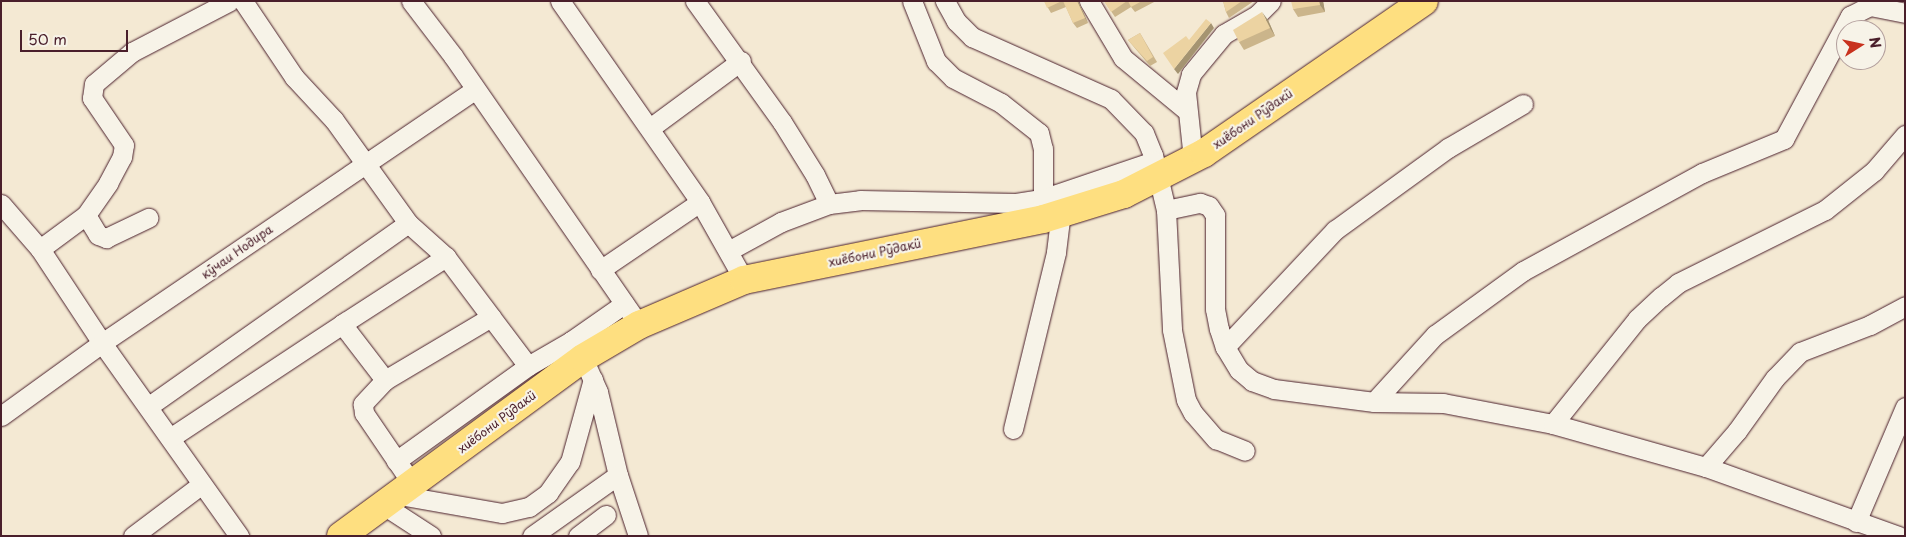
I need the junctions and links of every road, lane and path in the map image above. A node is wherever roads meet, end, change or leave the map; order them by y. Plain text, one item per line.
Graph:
1 (230, 1) edge
2 (243, 1) edge
3 (411, 1) edge
4 (560, 1) edge
5 (695, 1) edge
6 (912, 1) edge
7 (945, 1) edge
8 (1089, 1) edge
9 (1271, 1) edge
10 (1424, 1) edge
11 (1905, 13) edge
12 (742, 61) junction
13 (474, 90) junction
14 (1523, 104) dead end
15 (1186, 110) junction
16 (650, 128) junction
17 (1905, 135) edge
18 (1193, 160) junction
19 (365, 165) junction
20 (1156, 169) junction
21 (700, 202) junction
22 (1, 204) edge
23 (828, 204) junction
24 (1049, 210) junction
25 (1166, 210) junction
26 (86, 215) junction
27 (148, 218) dead end
28 (408, 223) junction
29 (40, 249) junction
30 (730, 250) junction
31 (446, 257) junction
32 (600, 270) junction
33 (744, 280) junction
34 (1905, 306) edge
35 (631, 315) junction
36 (491, 316) junction
37 (342, 324) junction
38 (102, 343) junction
39 (1225, 347) junction
40 (582, 359) junction
41 (528, 366) junction
42 (385, 380) junction
43 (1374, 402) junction
44 (149, 406) junction
45 (1905, 408) edge
46 (1, 416) edge
47 (1553, 424) junction
48 (1013, 430) dead end
49 (170, 438) junction
50 (1245, 451) dead end
51 (396, 461) junction
52 (1706, 467) junction
53 (618, 475) junction
54 (202, 484) junction
55 (399, 495) junction
56 (606, 515) dead end
57 (1856, 522) junction
58 (133, 536) edge
59 (239, 536) edge
60 (341, 536) edge
61 (431, 536) edge
62 (532, 536) edge
63 (578, 536) edge
64 (638, 536) edge
65 (1899, 536) edge

1 - 26 street
2 - 19 street
3 - 13 street
4 - 16 street
5 - 12 street
6 - 24 street
7 - 20 street
8 - 15 street
9 - 15 street
10 - 18 highway, хиёбони Рӯдакӣ
11 - 43 street
12 - 16 street
12 - 23 street
13 - 19 street, кӯчаи Нодира
13 - 32 street
14 - 39 street
15 - 18 street
16 - 21 street
17 - 47 street
18 - 20 highway, хиёбони Рӯдакӣ
19 - 28 street
19 - 38 street, кӯчаи Нодира
20 - 24 highway, хиёбони Рӯдакӣ
20 - 25 street
21 - 30 street
21 - 32 street
22 - 29 street
23 - 24 street
23 - 30 street
24 - 33 highway, хиёбони Рӯдакӣ
24 - 48 street
25 - 39 street
25 - 50 street
26 - 27 street
26 - 29 street
28 - 31 street
28 - 44 street
29 - 38 street
30 - 33 street
31 - 36 street
31 - 37 street
32 - 35 street
33 - 35 highway, хиёбони Рӯдакӣ
34 - 52 street
35 - 40 highway, хиёбони Рӯдакӣ
36 - 41 street
36 - 42 street
37 - 42 street
37 - 49 street
38 - 44 street
38 - 46 street, кӯчаи Нодира
39 - 43 street
40 - 41 street
40 - 53 street
40 - 55 highway, хиёбони Рӯдакӣ
40 - 55 street
41 - 51 street
42 - 51 street
43 - 47 street
44 - 49 street
45 - 57 street
47 - 52 street
49 - 54 street
51 - 55 street
52 - 57 street
53 - 62 street
53 - 64 street
54 - 58 street
54 - 59 street
55 - 60 highway, хиёбони Рӯдакӣ
55 - 61 street
56 - 63 street
57 - 65 street

